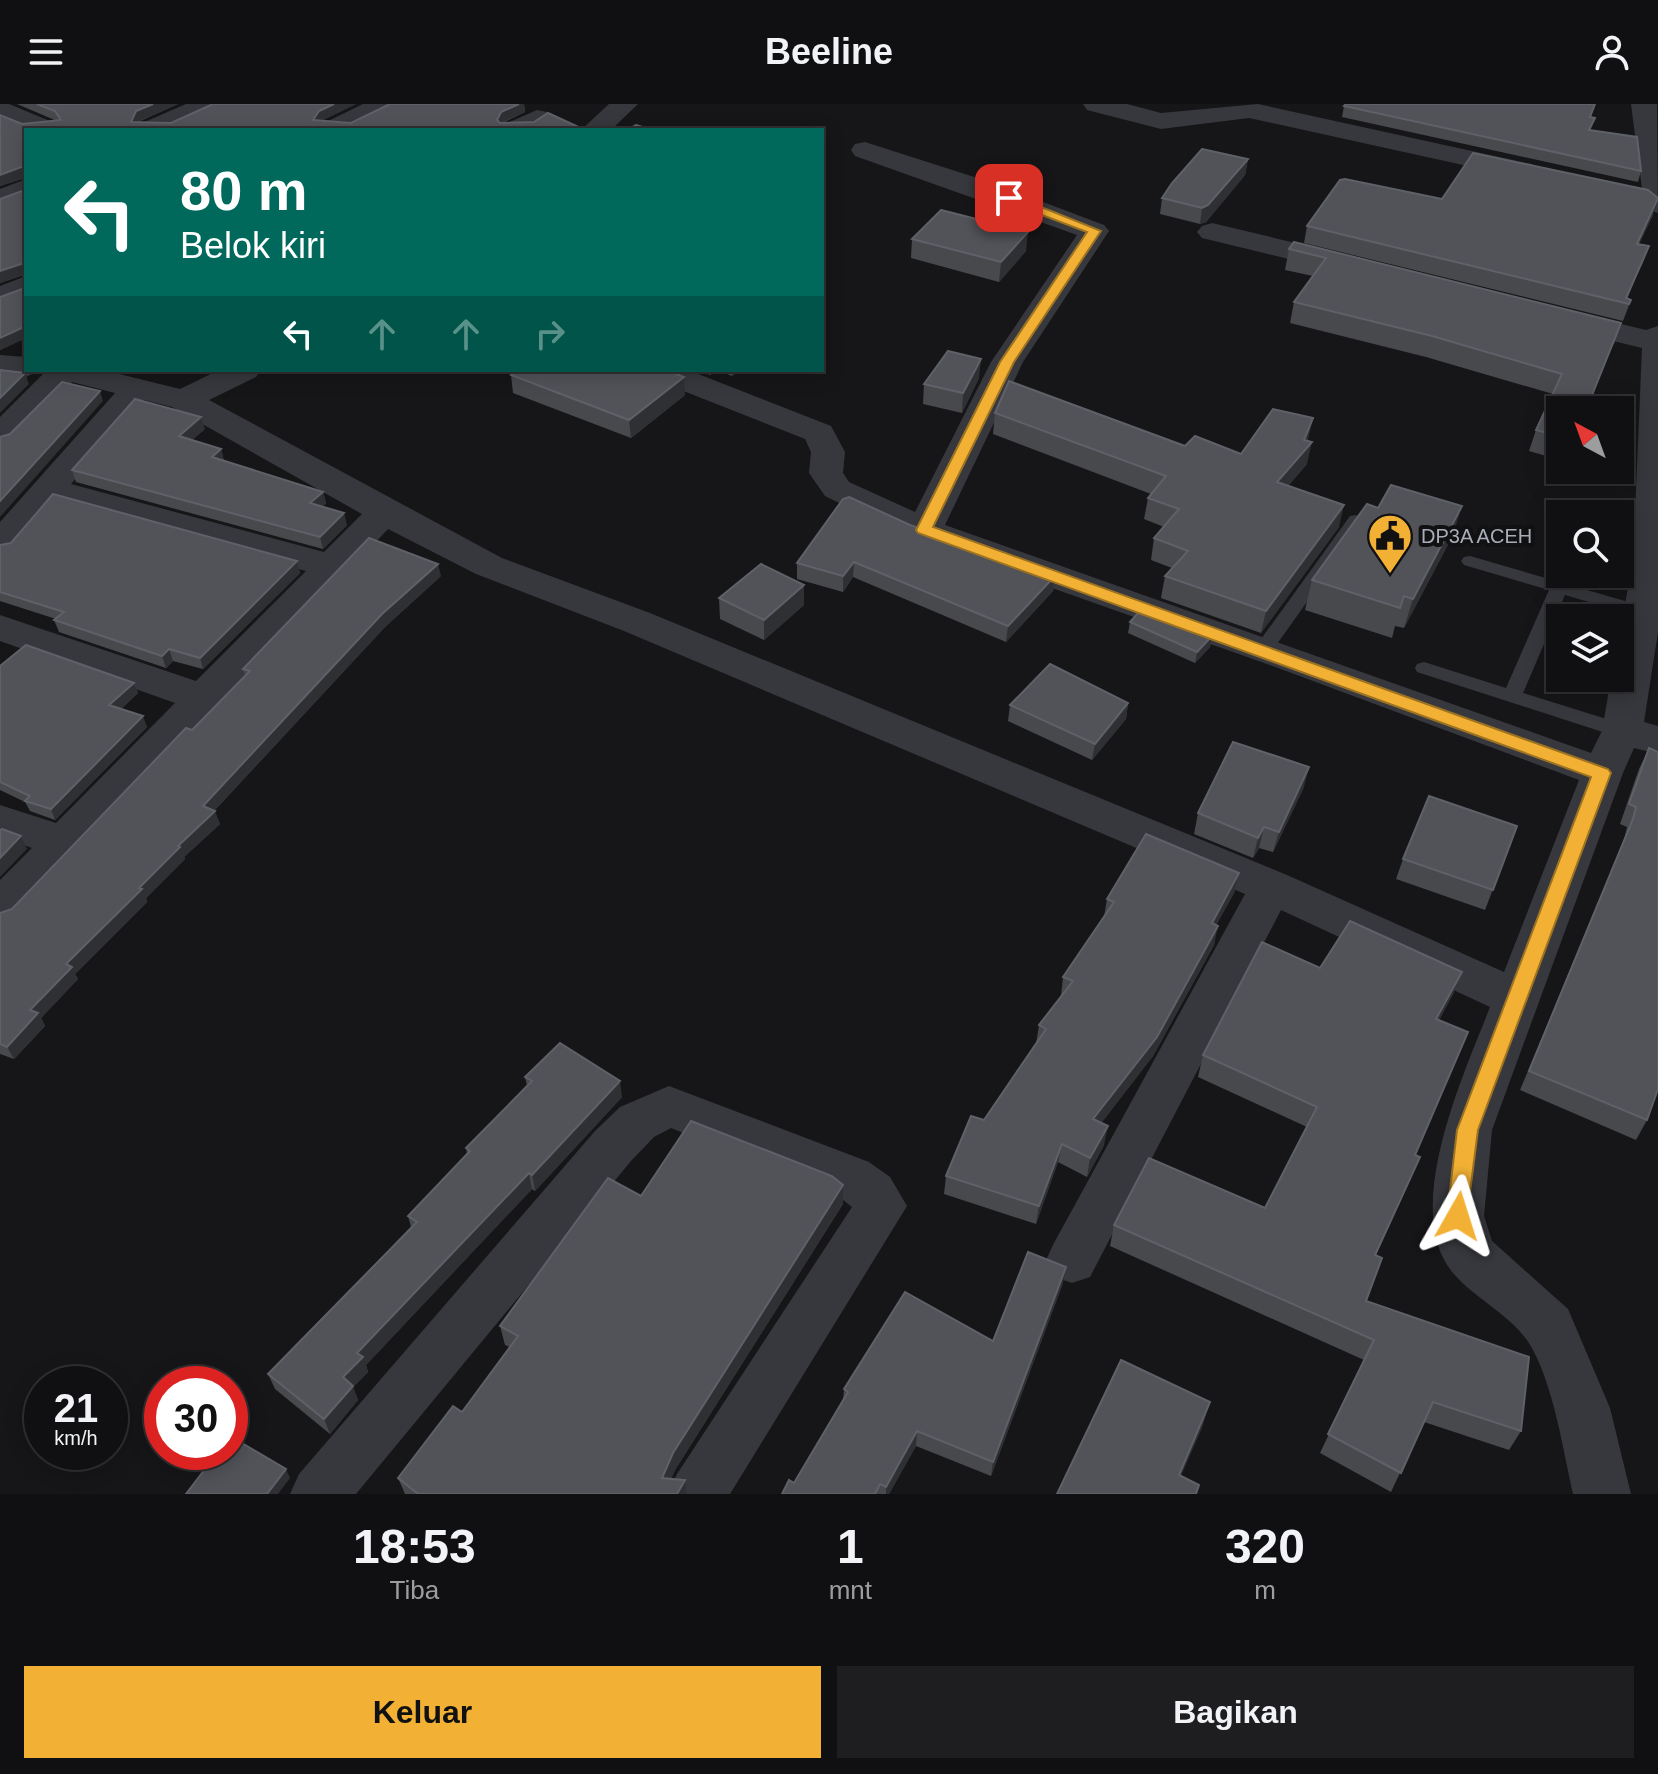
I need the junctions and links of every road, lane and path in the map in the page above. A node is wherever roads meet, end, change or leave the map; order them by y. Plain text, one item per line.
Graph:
1 (208, 104) edge
2 (384, 104) edge
3 (625, 104) edge
4 (1096, 104) edge
5 (1644, 104) edge
6 (6, 109) edge
7 (43, 128) edge
8 (154, 128) edge
9 (336, 128) edge
10 (597, 128) edge
11 (865, 150) dead end
12 (1549, 175) edge
13 (24, 189) edge
14 (1626, 192) edge
15 (0, 200) edge
16 (1657, 201) edge
17 (1212, 232) dead end
18 (1372, 270) edge
19 (24, 286) edge
20 (0, 298) edge
21 (1537, 312) edge
22 (1657, 339) edge
23 (0, 365) edge
24 (24, 367) edge
25 (62, 372) edge
26 (73, 372) edge
27 (241, 372) edge
28 (664, 372) edge
29 (139, 386) junction
30 (184, 400) junction
31 (1656, 407) edge
32 (0, 436) edge
33 (48, 489) junction
34 (384, 512) junction
35 (1356, 520) edge
36 (924, 530) junction
37 (0, 544) edge
38 (1470, 561) dead end
39 (1654, 562) edge
40 (331, 566) junction
41 (1546, 584) edge
42 (1559, 588) joint
43 (1643, 612) junction
44 (0, 627) edge
45 (1263, 650) junction
46 (1424, 668) dead end
47 (1512, 696) junction
48 (203, 698) junction
49 (1640, 736) edge
50 (1602, 773) junction
51 (0, 820) edge
52 (63, 842) junction
53 (1271, 887) junction
54 (0, 908) edge
55 (1516, 998) junction
56 (1072, 1260) dead end
57 (319, 1494) edge
58 (697, 1494) edge
59 (1602, 1494) edge

1 - 8 street
2 - 9 street
3 - 10 street
4 - 12 street
5 - 16 street
6 - 7 street
11 - 36 street
13 - 15 street
14 - 16 street
17 - 18 street
19 - 20 street
21 - 22 street
22 - 31 street
23 - 24 street
25 - 32 street
26 - 29 street
27 - 30 street
28 - 36 street
29 - 30 street
29 - 33 street
30 - 34 street
31 - 39 street
33 - 37 street
33 - 40 street
34 - 40 street
34 - 53 street
35 - 45 lane
36 - 45 street
38 - 41 lane
39 - 43 street
40 - 48 street
42 - 43 lane
42 - 47 lane
43 - 49 street
44 - 48 street
45 - 50 street
46 - 47 lane
47 - 49 lane
48 - 52 street
49 - 50 street
50 - 55 street
51 - 52 street
52 - 54 street
53 - 55 street
53 - 56 street
55 - 59 street
57 - 58 street

